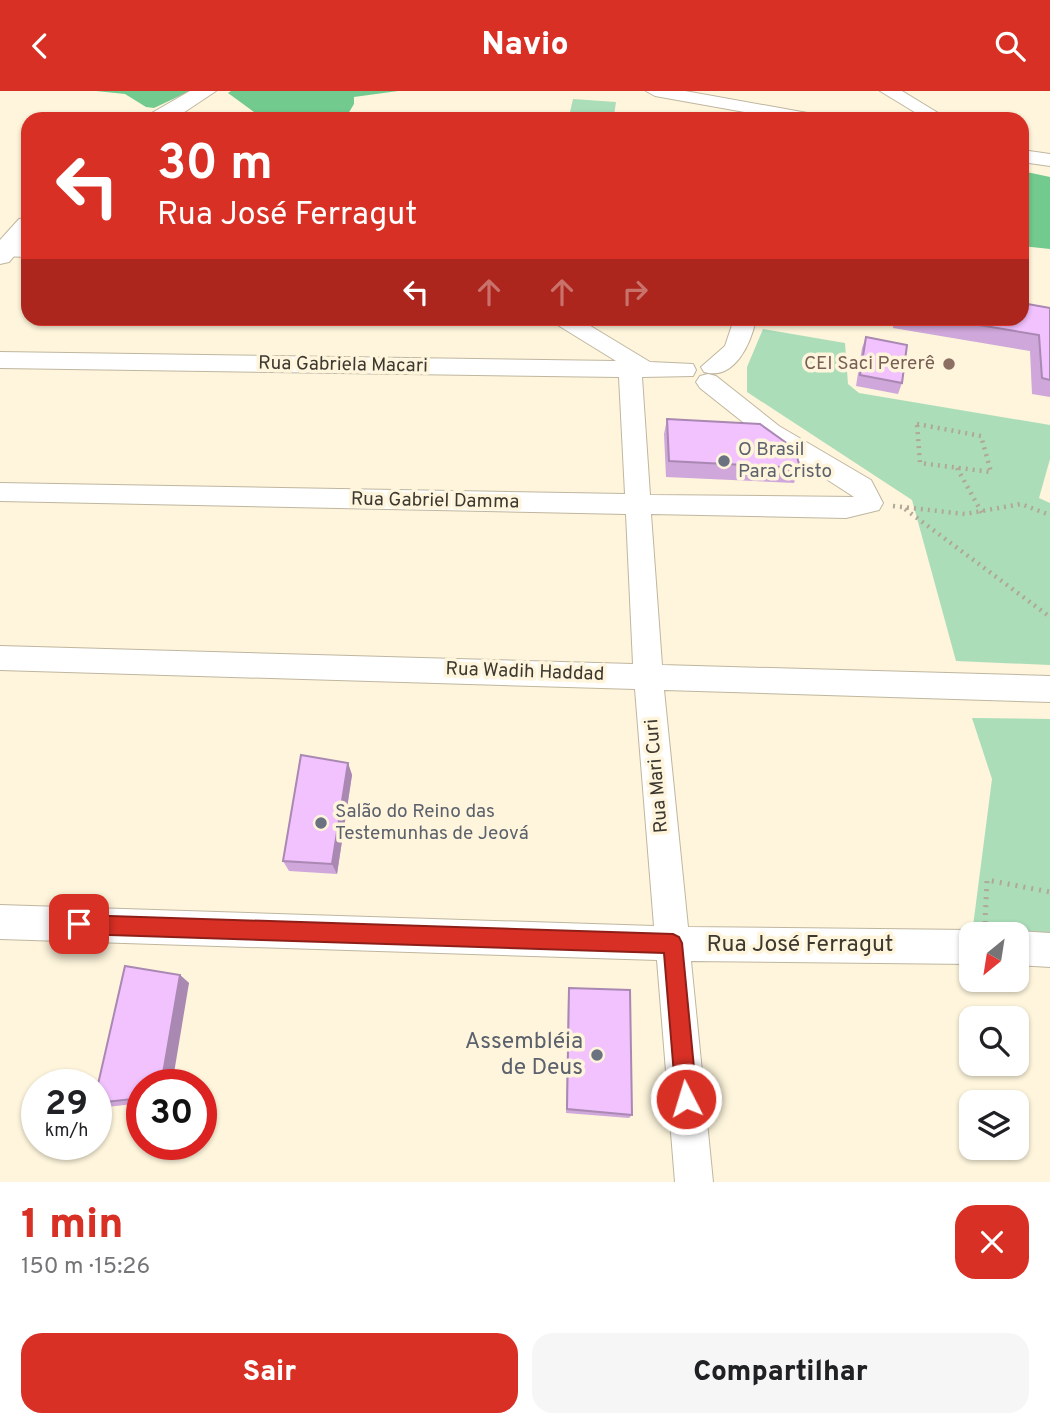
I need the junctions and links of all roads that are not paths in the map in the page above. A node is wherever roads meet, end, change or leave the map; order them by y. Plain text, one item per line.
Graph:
1 (205, 91) edge
2 (655, 91) edge
3 (713, 91) edge
4 (889, 91) edge
5 (738, 106) junction
6 (170, 112) edge
7 (773, 112) edge
8 (926, 112) edge
9 (1029, 157) edge
10 (1050, 160) edge
11 (21, 237) edge
12 (11, 253) edge
13 (574, 326) edge
14 (743, 326) edge
15 (0, 360) edge
16 (637, 369) junction
17 (710, 374) junction
18 (0, 492) edge
19 (639, 505) junction
20 (0, 658) edge
21 (648, 675) junction
22 (1050, 689) edge
23 (0, 922) edge
24 (673, 943) junction
25 (959, 947) edge
26 (1029, 949) edge
27 (1050, 950) edge
28 (694, 1182) edge

1 - 6 street
2 - 5 street
3 - 5 street
4 - 8 street
5 - 7 street
9 - 10 street
11 - 12 street
13 - 16 street
14 - 17 street
15 - 16 street, Rua Gabriela Macari
16 - 17 street, Rua Gabriela Macari
16 - 19 street, Rua Mari Curi
17 - 19 street, Rua Gabriel Damma
18 - 19 street, Rua Gabriel Damma
19 - 21 street, Rua Mari Curi
20 - 21 street, Rua Wadih Haddad
21 - 22 street, Rua Wadih Haddad
21 - 24 street, Rua Mari Curi
23 - 24 street, Rua José Ferragut
24 - 25 street, Rua José Ferragut
24 - 28 street, Rua Mari Curi
26 - 27 street

